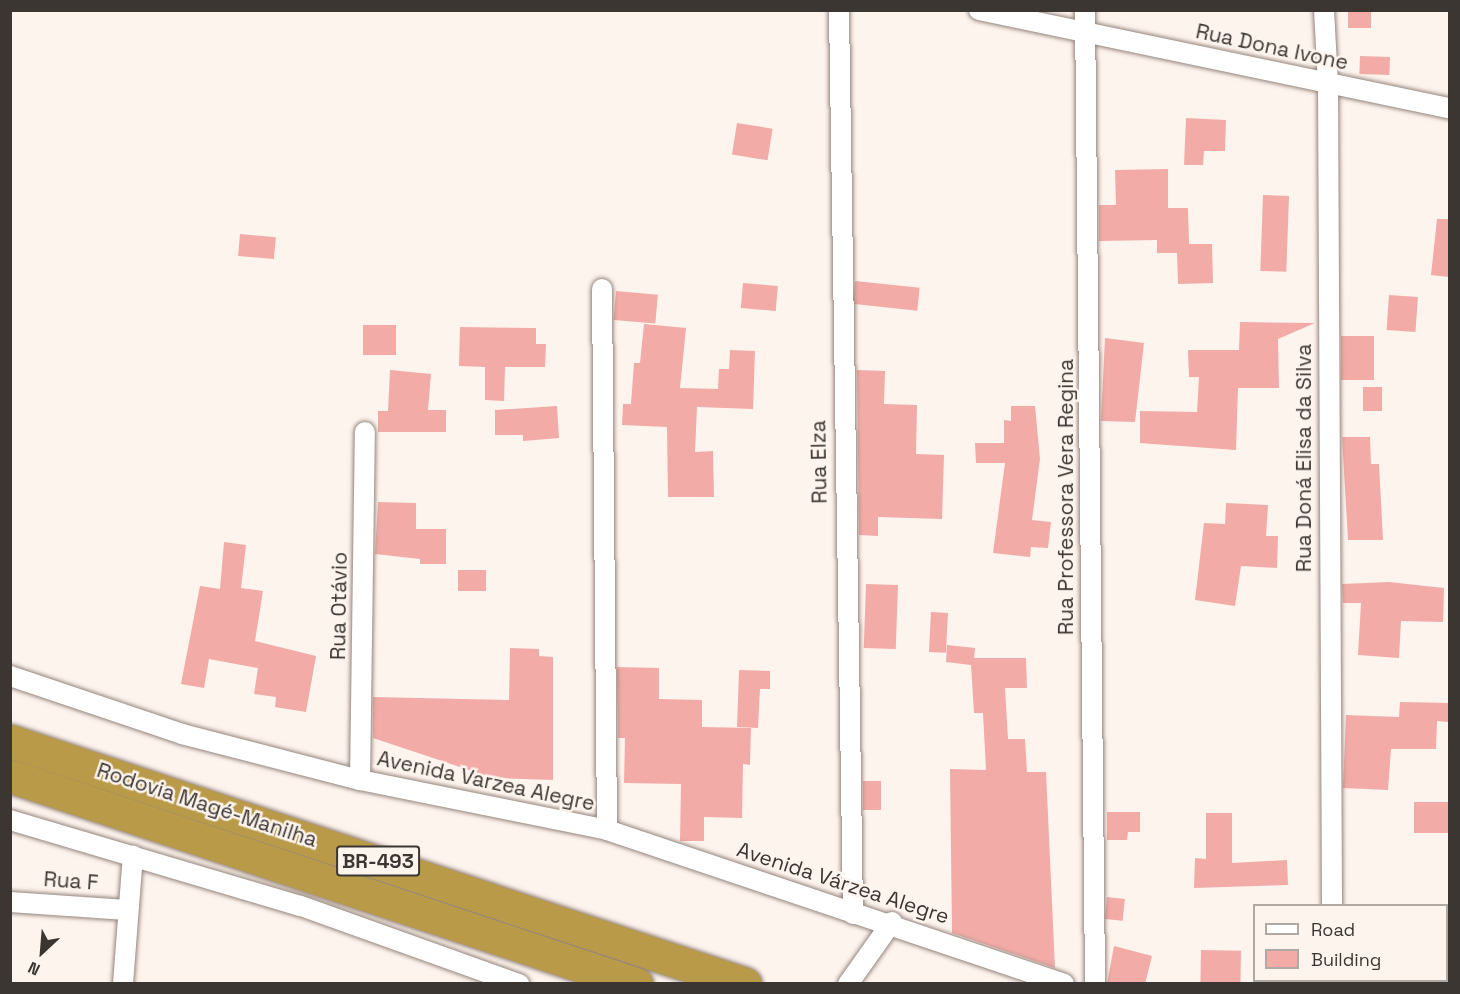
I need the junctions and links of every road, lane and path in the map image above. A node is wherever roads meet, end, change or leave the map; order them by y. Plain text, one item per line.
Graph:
1 (839, 10) edge
2 (979, 10) edge
3 (1085, 10) edge
4 (1324, 10) edge
5 (1086, 31) junction
6 (1328, 84) junction
7 (1449, 108) edge
8 (602, 289) dead end
9 (365, 432) dead end
10 (10, 676) edge
11 (10, 741) edge
12 (10, 776) edge
13 (360, 780) junction
14 (10, 820) edge
15 (607, 830) junction
16 (133, 855) junction
17 (10, 902) edge
18 (1332, 904) edge
19 (127, 910) junction
20 (853, 914) junction
21 (892, 922) junction
22 (123, 984) edge
23 (519, 984) edge
24 (636, 984) edge
25 (745, 984) edge
26 (848, 984) edge
27 (1064, 984) edge
28 (1095, 984) edge

1 - 20 street, Rua Elza
2 - 5 street, Rua Dona Ivone
3 - 5 street, Rua Professora Vera Regina
4 - 6 street, Rua Doná Elisa da Silva
5 - 6 street, Rua Dona Ivone
5 - 28 street, Rua Professora Vera Regina
6 - 7 street, Rua Dona Ivone
6 - 18 street, Rua Doná Elisa da Silva
8 - 15 street, Avenida Varzea Alegre
9 - 13 street, Rua Otávio
10 - 13 street, Avenida Varzea Alegre
11 - 25 highway, Rodovia Magé-Manilha / BR-493
12 - 24 highway, Rodovia Magé-Manilha / BR-493
13 - 15 street, Avenida Varzea Alegre
14 - 16 street
15 - 20 street, Avenida Várzea Alegre
16 - 19 street
16 - 23 street
17 - 19 street, Rua F
19 - 22 street
20 - 21 street, Avenida Várzea Alegre
21 - 26 street
21 - 27 street, Avenida Várzea Alegre

